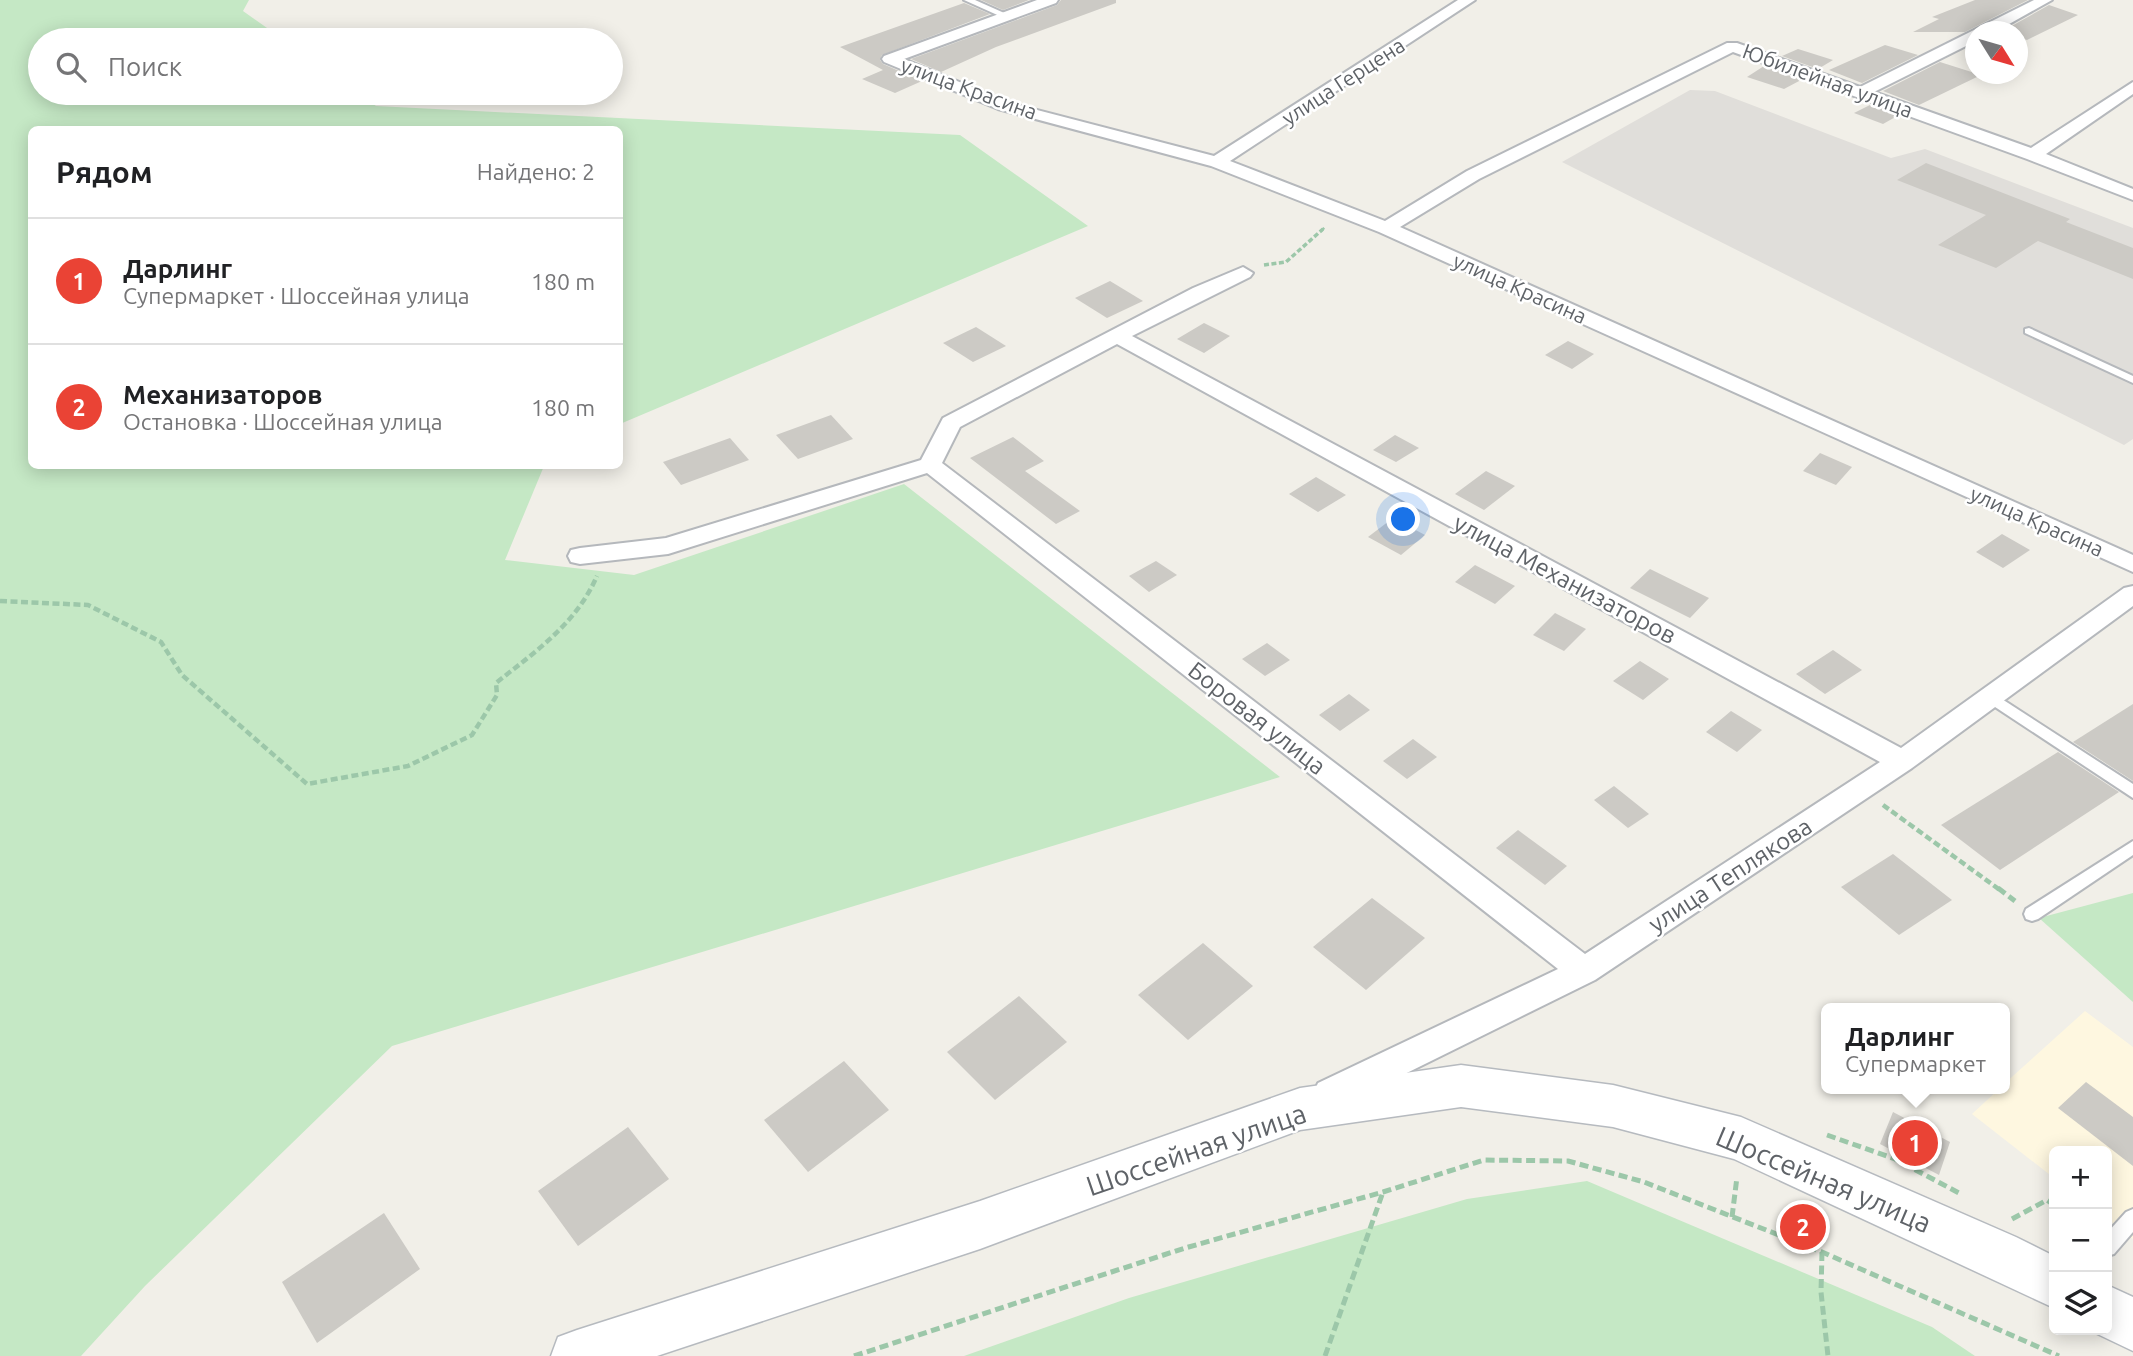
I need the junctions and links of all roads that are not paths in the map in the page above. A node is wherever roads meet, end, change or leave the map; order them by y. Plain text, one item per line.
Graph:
1 (968, 0) edge
2 (1051, 0) edge
3 (1468, 0) edge
4 (2045, 0) edge
5 (1007, 16) junction
6 (2004, 21) edge
7 (1965, 40) edge
8 (2133, 87) edge
9 (1862, 92) junction
10 (2033, 155) junction
11 (1217, 162) junction
12 (2133, 195) edge
13 (1386, 228) junction
14 (1243, 273) road end
15 (2029, 331) dead end
16 (1117, 336) junction
17 (2133, 380) edge
18 (930, 465) junction
19 (580, 556) road end
20 (2133, 564) edge
21 (2133, 594) edge
22 (1991, 697) junction
23 (1902, 761) junction
24 (2133, 792) edge
25 (2133, 846) edge
26 (2032, 914) road end
27 (1584, 971) junction
28 (1300, 1109) junction
29 (2133, 1218) edge
30 (2112, 1241) edge
31 (2049, 1280) edge
32 (2112, 1314) edge
33 (2133, 1325) edge
34 (577, 1356) edge

1 - 5 lane
2 - 5 street
3 - 11 street, улица Герцена
4 - 6 street
5 - 11 street, улица Красина
7 - 9 street
8 - 10 street
9 - 10 street, Юбилейная улица
9 - 13 street, Юбилейная улица
10 - 12 street, Юбилейная улица
11 - 13 street, улица Красина
13 - 20 street, улица Красина
14 - 16 street
15 - 17 lane
16 - 18 street
16 - 23 street, улица Механизаторов
18 - 19 street
18 - 27 street, Боровая улица
21 - 22 street, улица Теплякова
22 - 23 street, улица Теплякова
22 - 24 lane
23 - 27 street, улица Теплякова
25 - 26 lane
27 - 28 street, улица Теплякова
28 - 31 main road, Шоссейная улица
28 - 34 main road, Шоссейная улица
29 - 30 lane
32 - 33 main road

